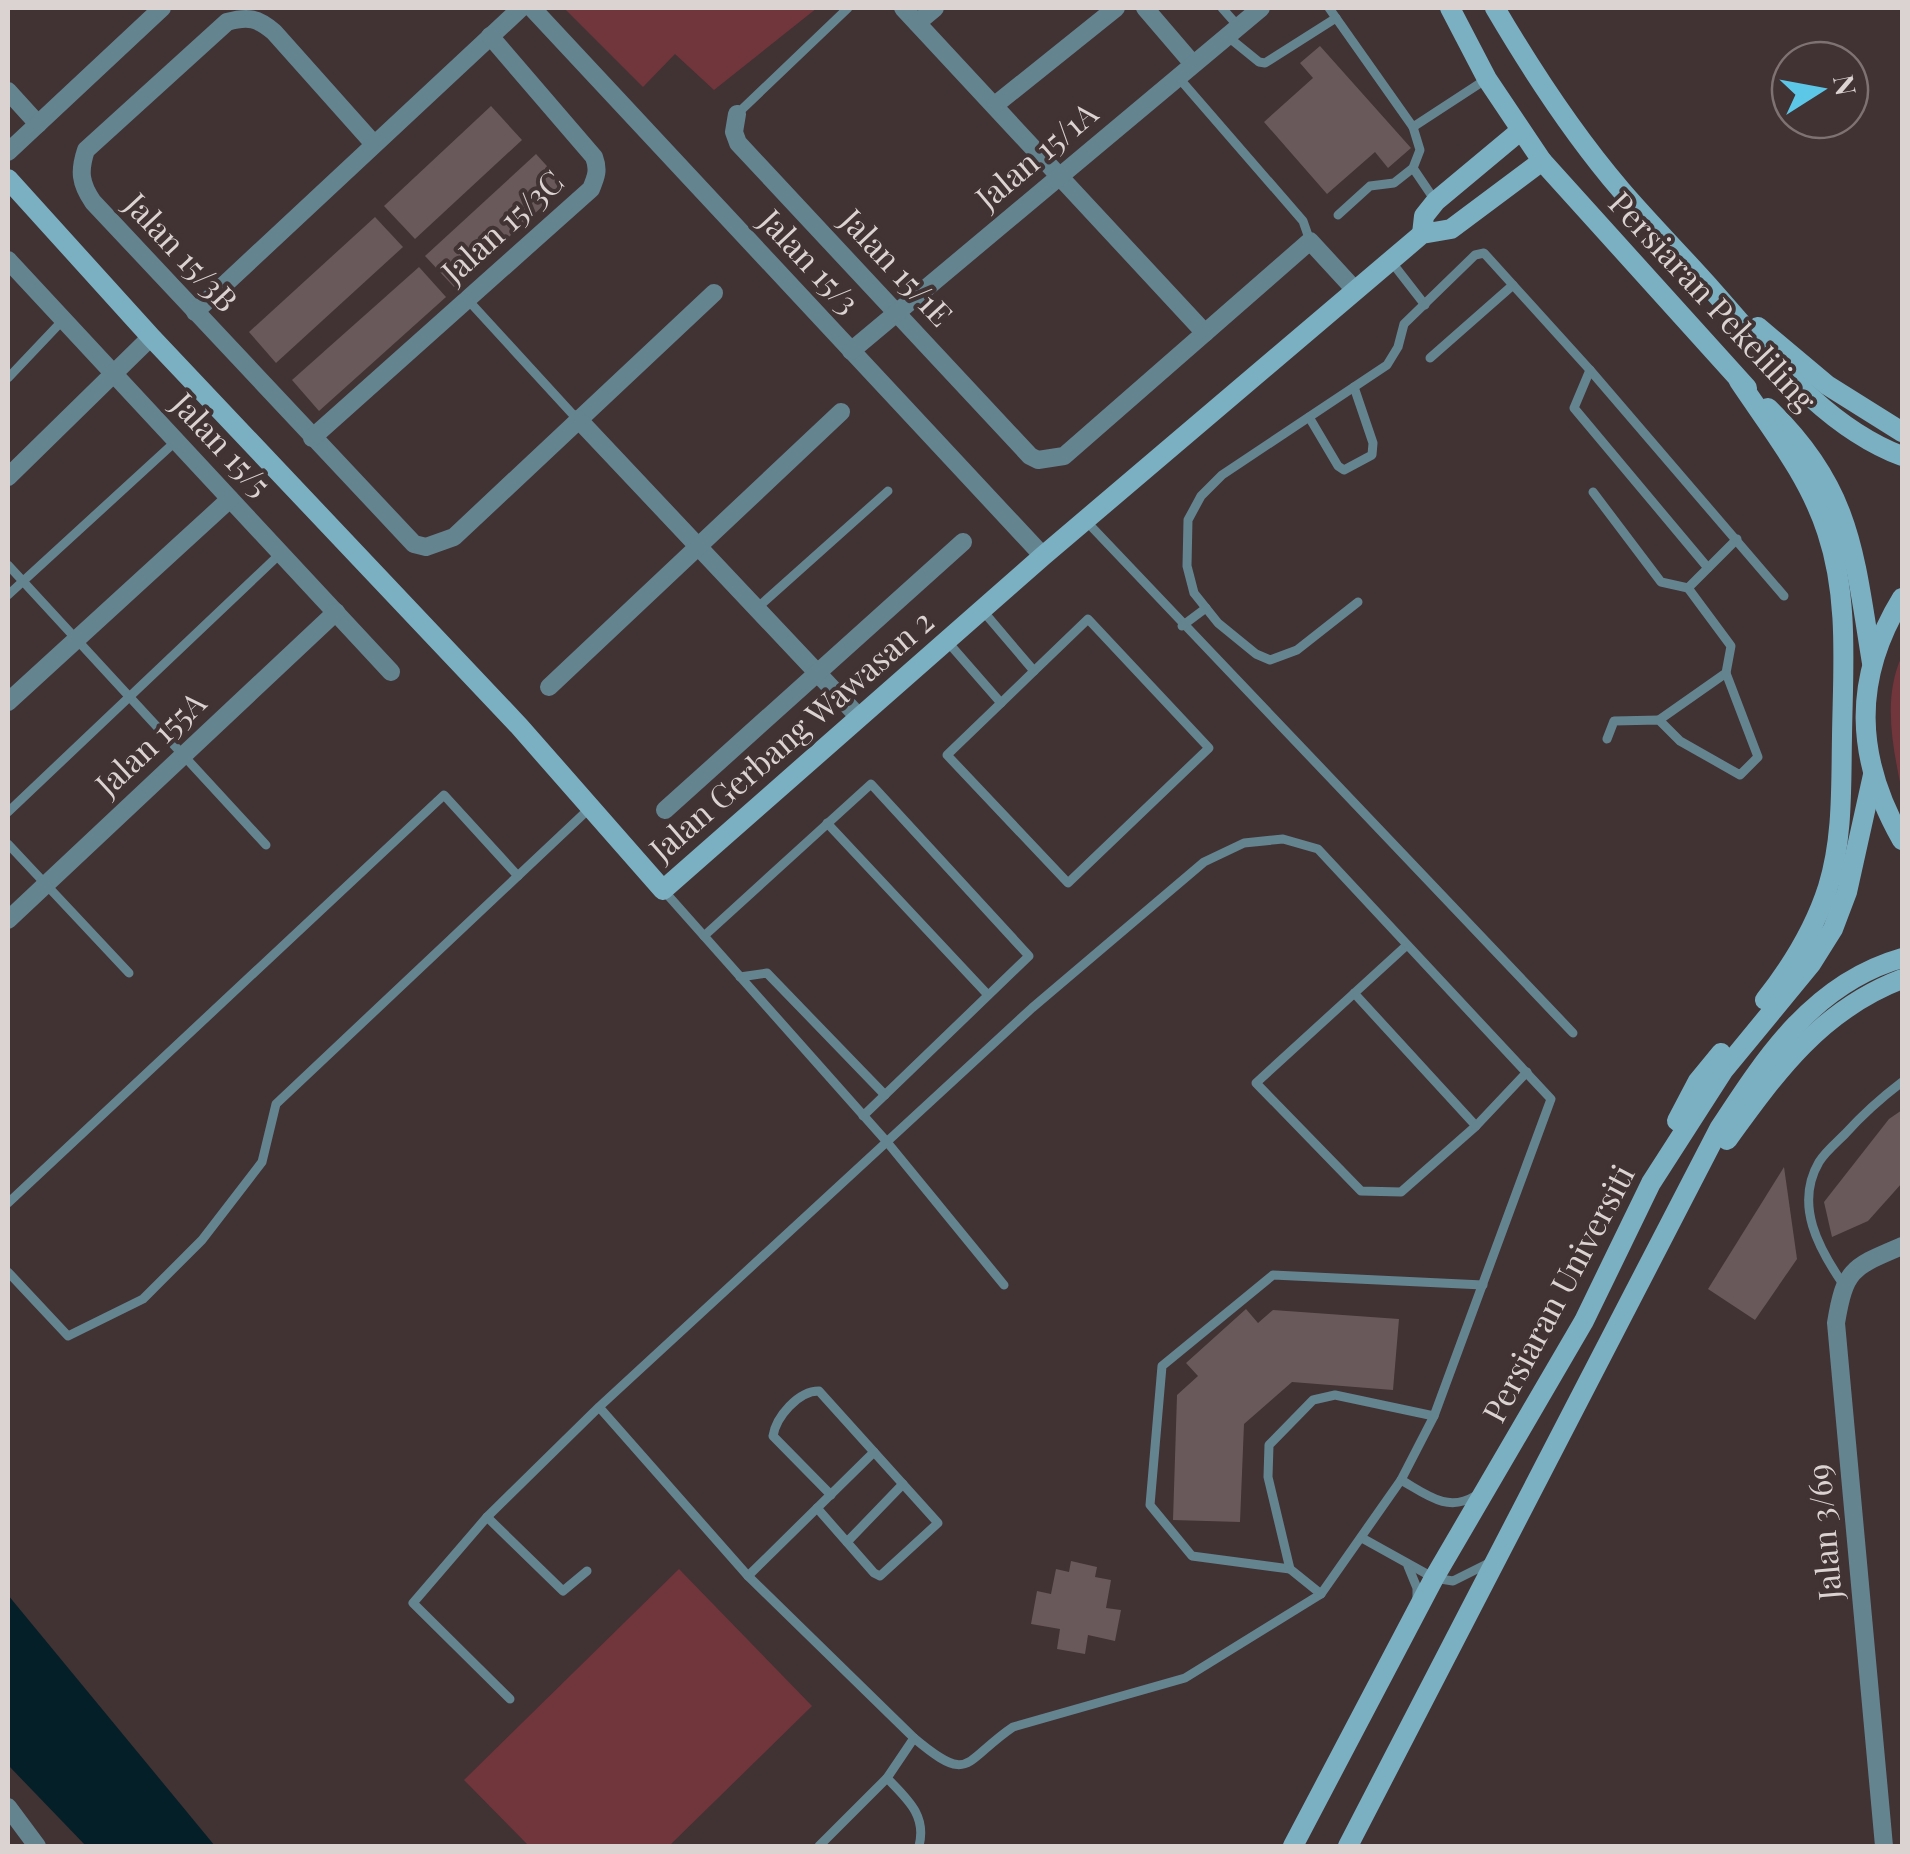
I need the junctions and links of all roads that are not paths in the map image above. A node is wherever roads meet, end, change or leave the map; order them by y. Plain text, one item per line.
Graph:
1 (162, 8) edge
2 (521, 8) edge
3 (532, 8) edge
4 (848, 8) edge
5 (903, 8) edge
6 (935, 8) edge
7 (1116, 8) edge
8 (1145, 8) edge
9 (1222, 8) edge
10 (1261, 8) edge
11 (1329, 8) edge
12 (1450, 8) edge
13 (1495, 8) edge
14 (1336, 18) junction
15 (917, 23) junction
16 (1232, 31) junction
17 (490, 36) junction
18 (1185, 71) junction
19 (1487, 79) junction
20 (8, 90) edge
21 (995, 106) junction
22 (737, 114) joint
23 (38, 124) junction
24 (1413, 128) junction
25 (1520, 131) junction
26 (373, 143) junction
27 (8, 152) edge
28 (1542, 161) junction
29 (1414, 168) junction
30 (1060, 176) junction
31 (8, 179) edge
32 (1436, 201) junction
33 (1338, 215) dead end
34 (1422, 234) junction
35 (1310, 241) junction
36 (8, 260) edge
37 (1390, 260) junction
38 (1513, 285) junction
39 (1710, 288) junction
40 (1355, 290) junction
41 (714, 292) dead end
42 (467, 299) junction
43 (1424, 305) junction
44 (195, 312) junction
45 (897, 312) junction
46 (64, 320) junction
47 (1204, 333) junction
48 (151, 337) junction
49 (851, 351) junction
50 (1430, 358) dead end
51 (1590, 370) junction
52 (115, 375) junction
53 (8, 378) edge
54 (1739, 381) junction
55 (1354, 387) junction
56 (841, 412) dead end
57 (1308, 417) junction
58 (578, 420) junction
59 (1902, 432) edge
60 (312, 438) junction
61 (176, 441) junction
62 (1902, 456) edge
63 (8, 477) edge
64 (888, 491) dead end
65 (1593, 492) dead end
66 (230, 498) junction
67 (1085, 520) junction
68 (1738, 539) junction
69 (962, 542) dead end
70 (698, 547) junction
71 (280, 553) junction
72 (1043, 556) junction
73 (8, 565) edge
74 (1708, 568) junction
75 (22, 582) junction
76 (1688, 588) junction
77 (8, 595) edge
78 (1784, 596) dead end
79 (1902, 598) edge
80 (1358, 602) dead end
81 (1206, 608) junction
82 (756, 609) junction
83 (983, 610) junction
84 (336, 612) junction
85 (1182, 626) junction
86 (76, 639) junction
87 (946, 640) junction
88 (1872, 663) junction
89 (1034, 671) junction
90 (391, 672) dead end
91 (817, 673) junction
92 (1726, 673) junction
93 (549, 686) dead end
94 (129, 696) junction
95 (8, 702) edge
96 (1001, 702) junction
97 (858, 716) junction
98 (1659, 720) junction
99 (1607, 739) dead end
100 (183, 756) junction
101 (1873, 776) junction
102 (591, 807) junction
103 (665, 810) dead end
104 (8, 812) edge
105 (828, 824) junction
106 (1902, 840) edge
107 (8, 844) edge
108 (266, 845) dead end
109 (518, 876) junction
110 (46, 884) junction
111 (663, 890) junction
112 (8, 920) edge
113 (704, 936) junction
114 (1407, 945) junction
115 (1902, 958) edge
116 (129, 973) dead end
117 (740, 977) junction
118 (1902, 979) edge
119 (1354, 993) junction
120 (988, 995) junction
121 (1573, 1033) dead end
122 (1527, 1072) junction
123 (1902, 1082) edge
124 (885, 1094) junction
125 (863, 1116) junction
126 (1476, 1126) junction
127 (887, 1142) junction
128 (1652, 1182) junction
129 (8, 1203) edge
130 (1675, 1212) junction
131 (1902, 1246) edge
132 (8, 1272) edge
133 (1843, 1284) junction
134 (1004, 1285) dead end
135 (1483, 1286) junction
136 (600, 1407) junction
137 (1434, 1416) junction
138 (874, 1452) junction
139 (1401, 1480) junction
140 (902, 1484) junction
141 (1487, 1488) junction
142 (830, 1495) junction
143 (817, 1508) junction
144 (487, 1517) junction
145 (1362, 1538) junction
146 (847, 1542) junction
147 (1500, 1556) junction
148 (1406, 1563) junction
149 (1290, 1569) junction
150 (588, 1571) dead end
151 (748, 1576) junction
152 (1434, 1578) junction
153 (1321, 1594) junction
154 (1417, 1612) junction
155 (510, 1699) dead end
156 (914, 1738) junction
157 (887, 1778) junction
158 (8, 1806) edge
159 (38, 1846) edge
160 (819, 1846) edge
161 (919, 1846) edge
162 (1293, 1846) edge
163 (1348, 1846) edge
164 (1884, 1846) edge

1 - 23 street
2 - 17 street
3 - 49 street, Jalan 15/3
4 - 22 lane
5 - 15 street
6 - 15 street
7 - 21 street
8 - 18 street
9 - 16 lane
10 - 16 street, Jalan 15/1A
11 - 14 lane
12 - 19 main road, Persiaran Pekeliling
13 - 39 main road, Persiaran Pekeliling
14 - 16 lane
14 - 24 lane
15 - 21 street
16 - 18 street, Jalan 15/1A
17 - 26 street
17 - 42 street, Jalan 15/3C
18 - 30 street, Jalan 15/1A
18 - 35 lane
19 - 24 lane
19 - 25 main road, Persiaran Pekeliling
20 - 23 street
21 - 30 street
22 - 45 street, Jalan 15/1E
23 - 27 street
24 - 29 lane
25 - 28 main road, Persiaran Pekeliling
25 - 32 main road, Jalan Gerbang Wawasan 2
26 - 44 street
26 - 44 street, Jalan 15/3B
28 - 34 main road, Jalan Gerbang Wawasan 2
28 - 54 main road, Persiaran Pekeliling
29 - 32 lane
29 - 33 lane
30 - 45 street, Jalan 15/1A
30 - 47 street
31 - 48 main road, Jalan Gerbang Wawasan 2
32 - 34 main road, Jalan Gerbang Wawasan 2
34 - 37 main road, Jalan Gerbang Wawasan 2
35 - 40 street
35 - 47 street
36 - 46 street, Jalan 15/5
37 - 40 main road, Jalan Gerbang Wawasan 2
37 - 43 lane
38 - 43 lane
38 - 50 lane
38 - 51 lane
39 - 59 main road
39 - 62 main road, Persiaran Pekeliling
40 - 67 main road, Jalan Gerbang Wawasan 2
41 - 58 street
42 - 58 lane
42 - 60 street, Jalan 15/3C
43 - 55 lane
44 - 60 street, Jalan 15/3B
45 - 47 street, Jalan 15/1E
45 - 49 street, Jalan 15/1A
46 - 52 street, Jalan 15/5
46 - 53 lane
48 - 52 street
48 - 102 main road, Jalan Gerbang Wawasan 2
49 - 72 street, Jalan 15/3
51 - 68 lane
51 - 74 lane
52 - 61 street, Jalan 15/5
52 - 63 street
54 - 88 main road, Persiaran Pekeliling
54 - 128 main road
55 - 57 lane
55 - 57 lane
56 - 70 street
57 - 81 lane
58 - 60 street, Jalan 15/3B
58 - 70 street
61 - 66 street, Jalan 15/5
61 - 75 lane
64 - 82 lane
65 - 76 lane
66 - 71 street, Jalan 15/5
66 - 86 street
67 - 72 main road, Jalan Gerbang Wawasan 2
67 - 85 lane
68 - 74 lane
68 - 78 lane
69 - 91 street
70 - 82 street
70 - 93 street
71 - 84 street, Jalan 15/5
71 - 94 lane
72 - 83 main road, Jalan Gerbang Wawasan 2
73 - 75 lane
74 - 76 lane
75 - 77 lane
75 - 86 lane
76 - 92 lane
79 - 88 main road
80 - 81 lane
81 - 85 lane
82 - 91 street
83 - 87 main road, Jalan Gerbang Wawasan 2
83 - 89 lane
84 - 90 street, Jalan 15/5
84 - 100 street, Jalan 155A
85 - 121 lane
86 - 94 lane
86 - 95 street
87 - 96 lane
87 - 97 main road, Jalan Gerbang Wawasan 2
88 - 101 main road
89 - 96 lane
89 - 96 lane
91 - 97 street
91 - 103 street
92 - 98 lane
92 - 98 lane
94 - 100 lane
94 - 104 lane
97 - 111 main road, Jalan Gerbang Wawasan 2
98 - 99 lane
100 - 108 lane
100 - 110 street, Jalan 155A
101 - 106 main road
101 - 128 main road, Persiaran Universiti
102 - 109 lane
102 - 111 main road, Jalan Gerbang Wawasan 2
105 - 113 lane
105 - 120 lane
105 - 120 lane
107 - 110 lane
109 - 129 lane
109 - 132 lane
110 - 112 street, Jalan 155A
110 - 116 lane
111 - 113 lane
113 - 117 lane
114 - 119 lane
114 - 122 lane
114 - 127 lane
115 - 130 main road, Persiaran Universiti
117 - 124 lane
117 - 125 lane
118 - 130 main road
119 - 126 lane
119 - 126 lane
120 - 124 lane
122 - 126 lane
122 - 135 lane
123 - 133 lane
124 - 125 lane
125 - 127 lane
127 - 134 lane
127 - 136 lane
128 - 141 main road, Persiaran Universiti
130 - 147 main road, Persiaran Universiti
131 - 133 street
133 - 164 street, Jalan 3/69
135 - 137 lane
135 - 149 lane
136 - 144 lane
136 - 151 lane
137 - 139 lane
137 - 149 lane
138 - 140 lane
138 - 142 lane
138 - 142 lane
139 - 141 lane
139 - 145 lane
140 - 146 lane
140 - 146 lane
141 - 152 main road, Persiaran Universiti
142 - 143 lane
143 - 146 lane
143 - 151 lane
144 - 150 lane
144 - 155 lane
145 - 148 lane
145 - 153 lane
147 - 152 lane
147 - 163 main road, Persiaran Universiti
148 - 152 lane
148 - 154 lane
149 - 153 lane
151 - 156 lane
152 - 154 main road, Persiaran Universiti
153 - 156 lane
154 - 162 main road, Persiaran Universiti
156 - 157 lane
157 - 160 lane
157 - 161 lane
158 - 159 street

